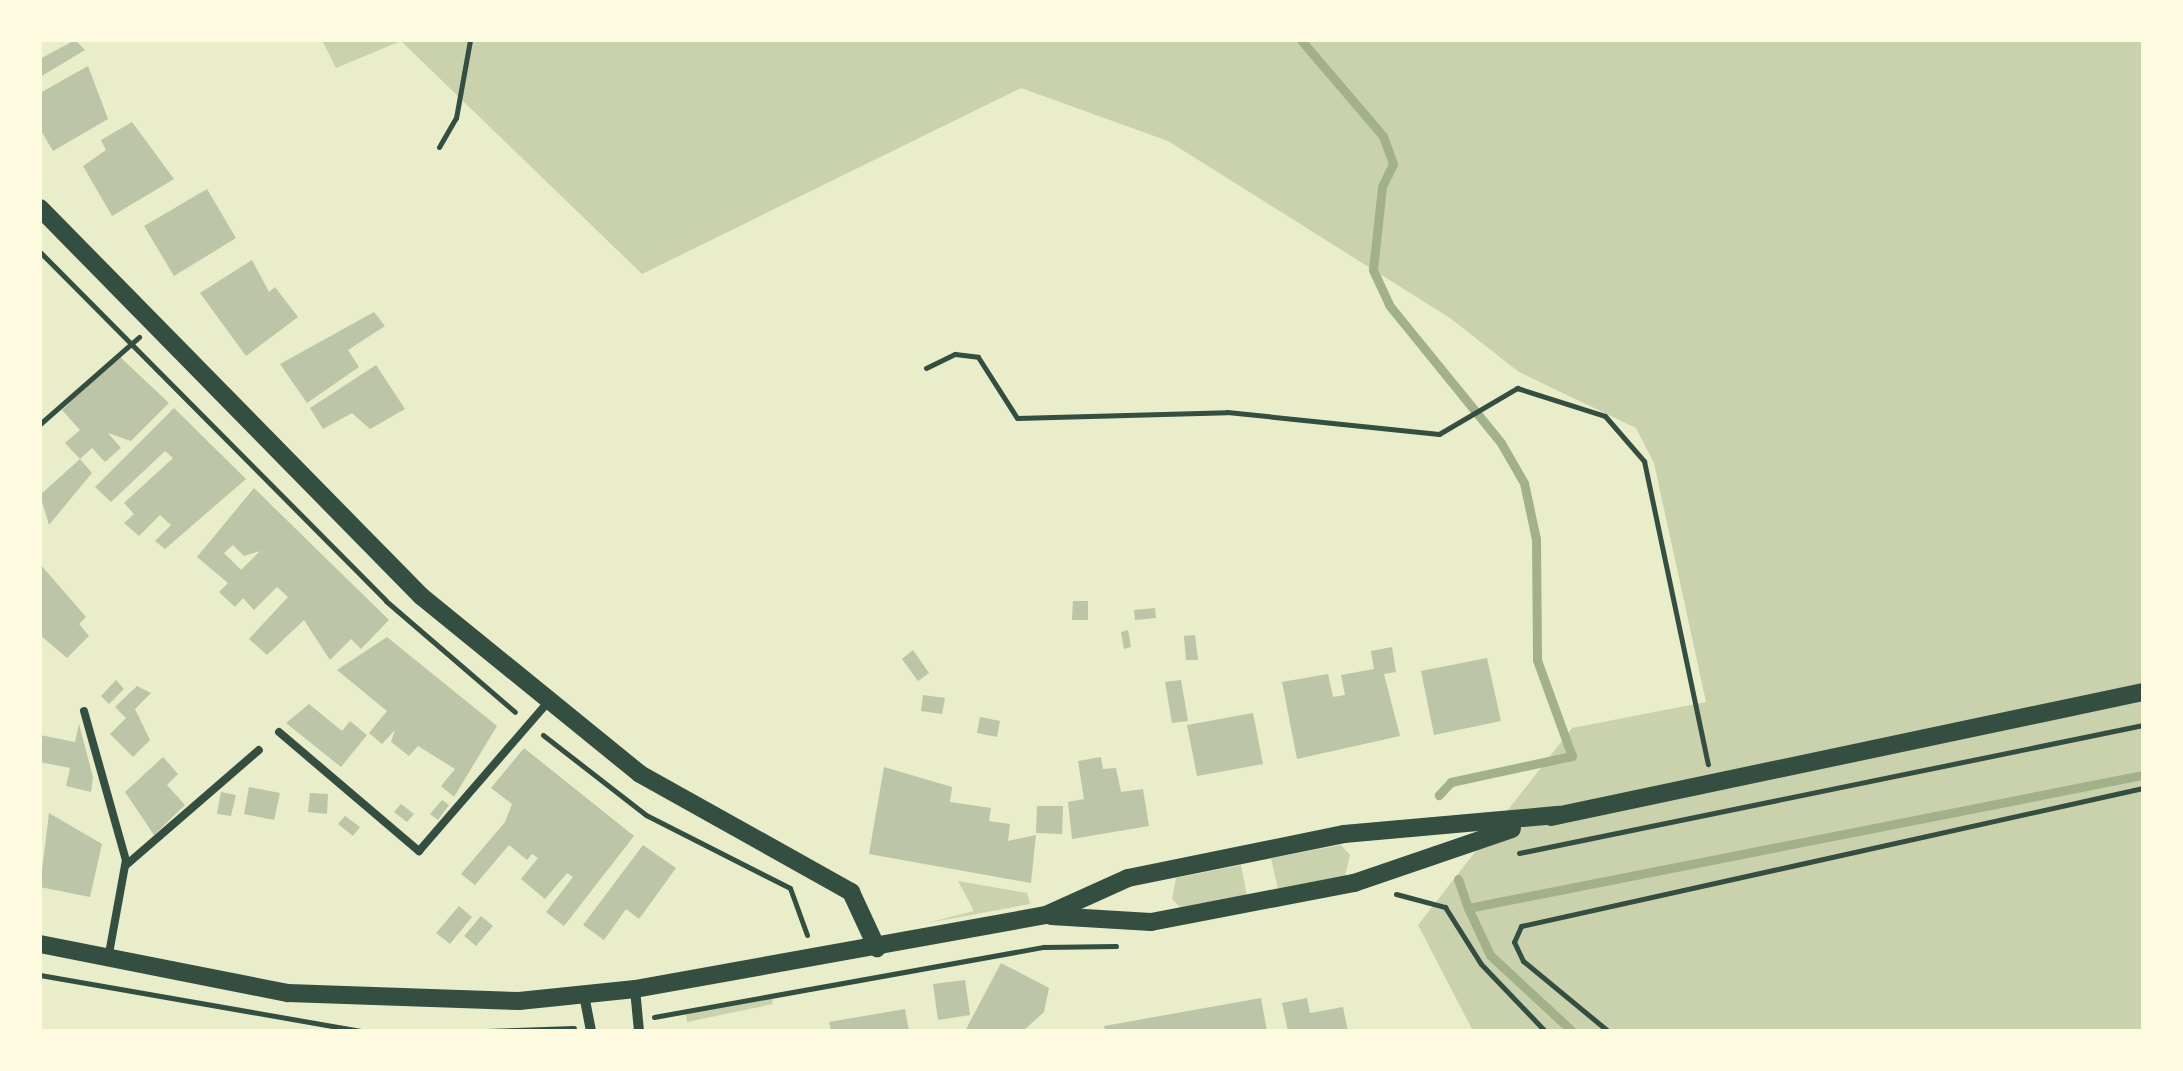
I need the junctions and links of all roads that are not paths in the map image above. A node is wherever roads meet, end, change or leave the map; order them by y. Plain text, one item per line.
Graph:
1 (40, 208) edge
2 (2143, 692) edge
3 (548, 704) junction
4 (84, 710) dead end
5 (279, 732) dead end
6 (259, 750) dead end
7 (1560, 814) junction
8 (125, 866) junction
9 (1046, 915) junction
10 (40, 944) edge
11 (877, 948) junction
12 (108, 958) junction
13 (636, 989) junction
14 (584, 995) junction
15 (639, 1025) edge
16 (590, 1029) edge

1 - 3 street
2 - 7 street
3 - 5 lane
3 - 11 street
4 - 8 lane
6 - 8 lane
7 - 9 street
7 - 9 street
8 - 12 lane
9 - 11 street
10 - 12 street
11 - 13 street
12 - 14 street
13 - 14 street
13 - 15 street
14 - 16 street

